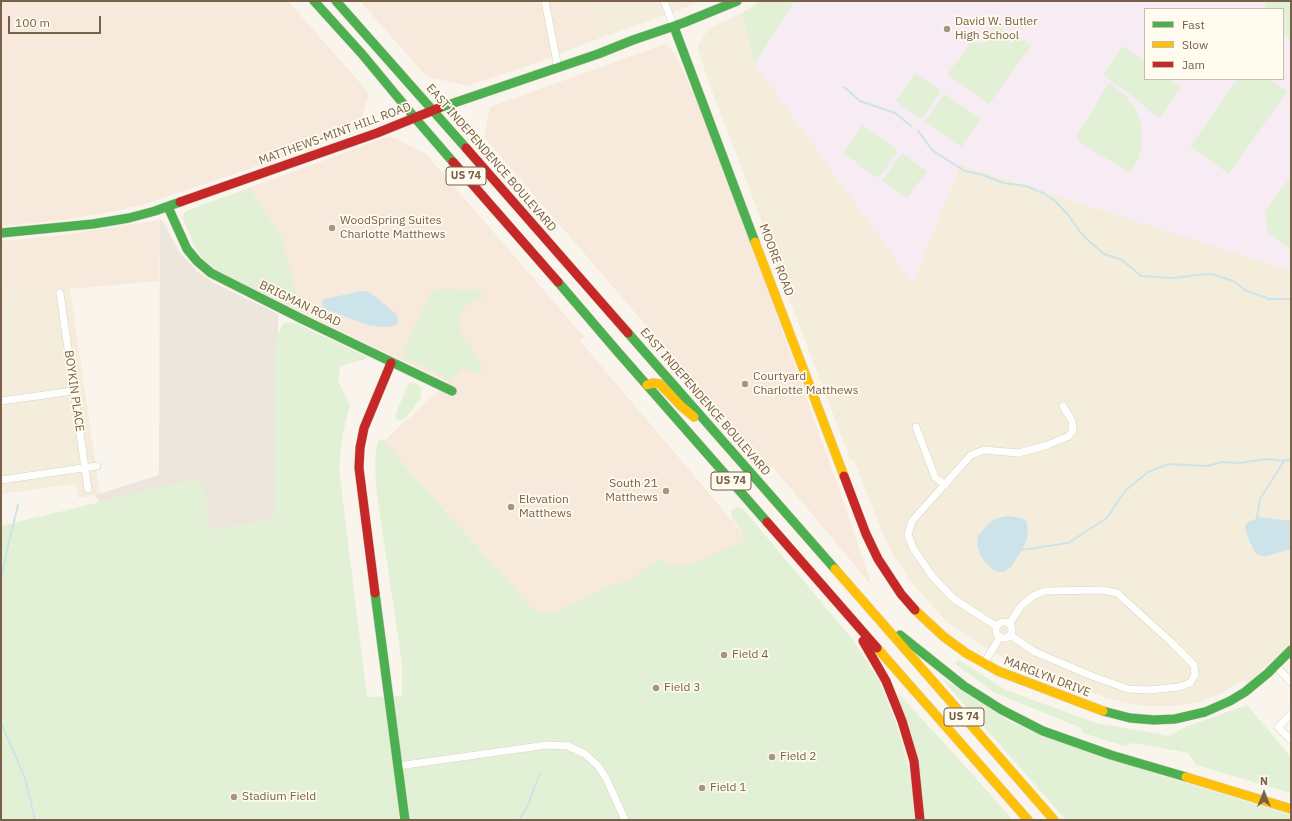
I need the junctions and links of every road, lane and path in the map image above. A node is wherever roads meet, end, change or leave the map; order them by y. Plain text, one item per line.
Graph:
1 (314, 1) edge
2 (336, 1) edge
3 (545, 1) edge
4 (664, 1) edge
5 (737, 1) edge
6 (674, 26) junction
7 (558, 68) junction
8 (433, 110) junction
9 (415, 118) junction
10 (168, 207) junction
11 (1, 233) edge
12 (60, 293) dead end
13 (392, 362) junction
14 (647, 385) junction
15 (73, 391) junction
16 (452, 391) dead end
17 (1, 402) edge
18 (1064, 406) dead end
19 (916, 427) dead end
20 (722, 441) junction
21 (97, 466) dead end
22 (85, 468) junction
23 (1, 480) edge
24 (945, 485) junction
25 (88, 489) dead end
26 (855, 503) joint
27 (845, 611) junction
28 (873, 613) junction
29 (1009, 624) junction
30 (996, 626) junction
31 (1010, 635) junction
32 (1000, 638) junction
33 (1291, 650) edge
34 (984, 663) junction
35 (1275, 666) junction
36 (1291, 682) edge
37 (1291, 714) edge
38 (1291, 740) edge
39 (398, 766) junction
40 (1291, 809) edge
41 (405, 820) edge
42 (625, 820) edge
43 (920, 820) edge
44 (1028, 820) edge
45 (1054, 820) edge

1 - 9 main road, US 74
2 - 8 main road, EAST INDEPENDENCE BOULEVARD / US 74
3 - 7 street
4 - 6 street
5 - 6 main road, MATTHEWS-MINT HILL ROAD
6 - 7 main road, MATTHEWS-MINT HILL ROAD
6 - 26 main road, MOORE ROAD
7 - 8 main road, MATTHEWS-MINT HILL ROAD
8 - 9 main road, MATTHEWS-MINT HILL ROAD
8 - 20 main road, EAST INDEPENDENCE BOULEVARD / US 74
9 - 10 main road, MATTHEWS-MINT HILL ROAD
9 - 14 main road, US 74
10 - 11 main road, MATTHEWS-MINT HILL ROAD
10 - 13 main road, BRIGMAN ROAD
12 - 15 street, BOYKIN PLACE
13 - 16 main road, BRIGMAN ROAD
13 - 39 main road
14 - 20 main road
14 - 27 main road, US 74
15 - 17 street
15 - 22 street, BOYKIN PLACE
18 - 24 street
19 - 24 street
20 - 28 main road, EAST INDEPENDENCE BOULEVARD / US 74
21 - 22 street
22 - 23 street
22 - 25 street, BOYKIN PLACE
24 - 30 street
26 - 34 main road, MARGLYN DRIVE
27 - 43 main road
27 - 44 main road, US 74
28 - 40 main road
28 - 45 main road, EAST INDEPENDENCE BOULEVARD / US 74
29 - 30 street
29 - 31 street
29 - 31 street
30 - 32 street
31 - 32 street
32 - 34 street
33 - 35 main road, MARGLYN DRIVE
34 - 35 main road, MARGLYN DRIVE
35 - 36 street
37 - 38 street
39 - 41 main road
39 - 42 street

